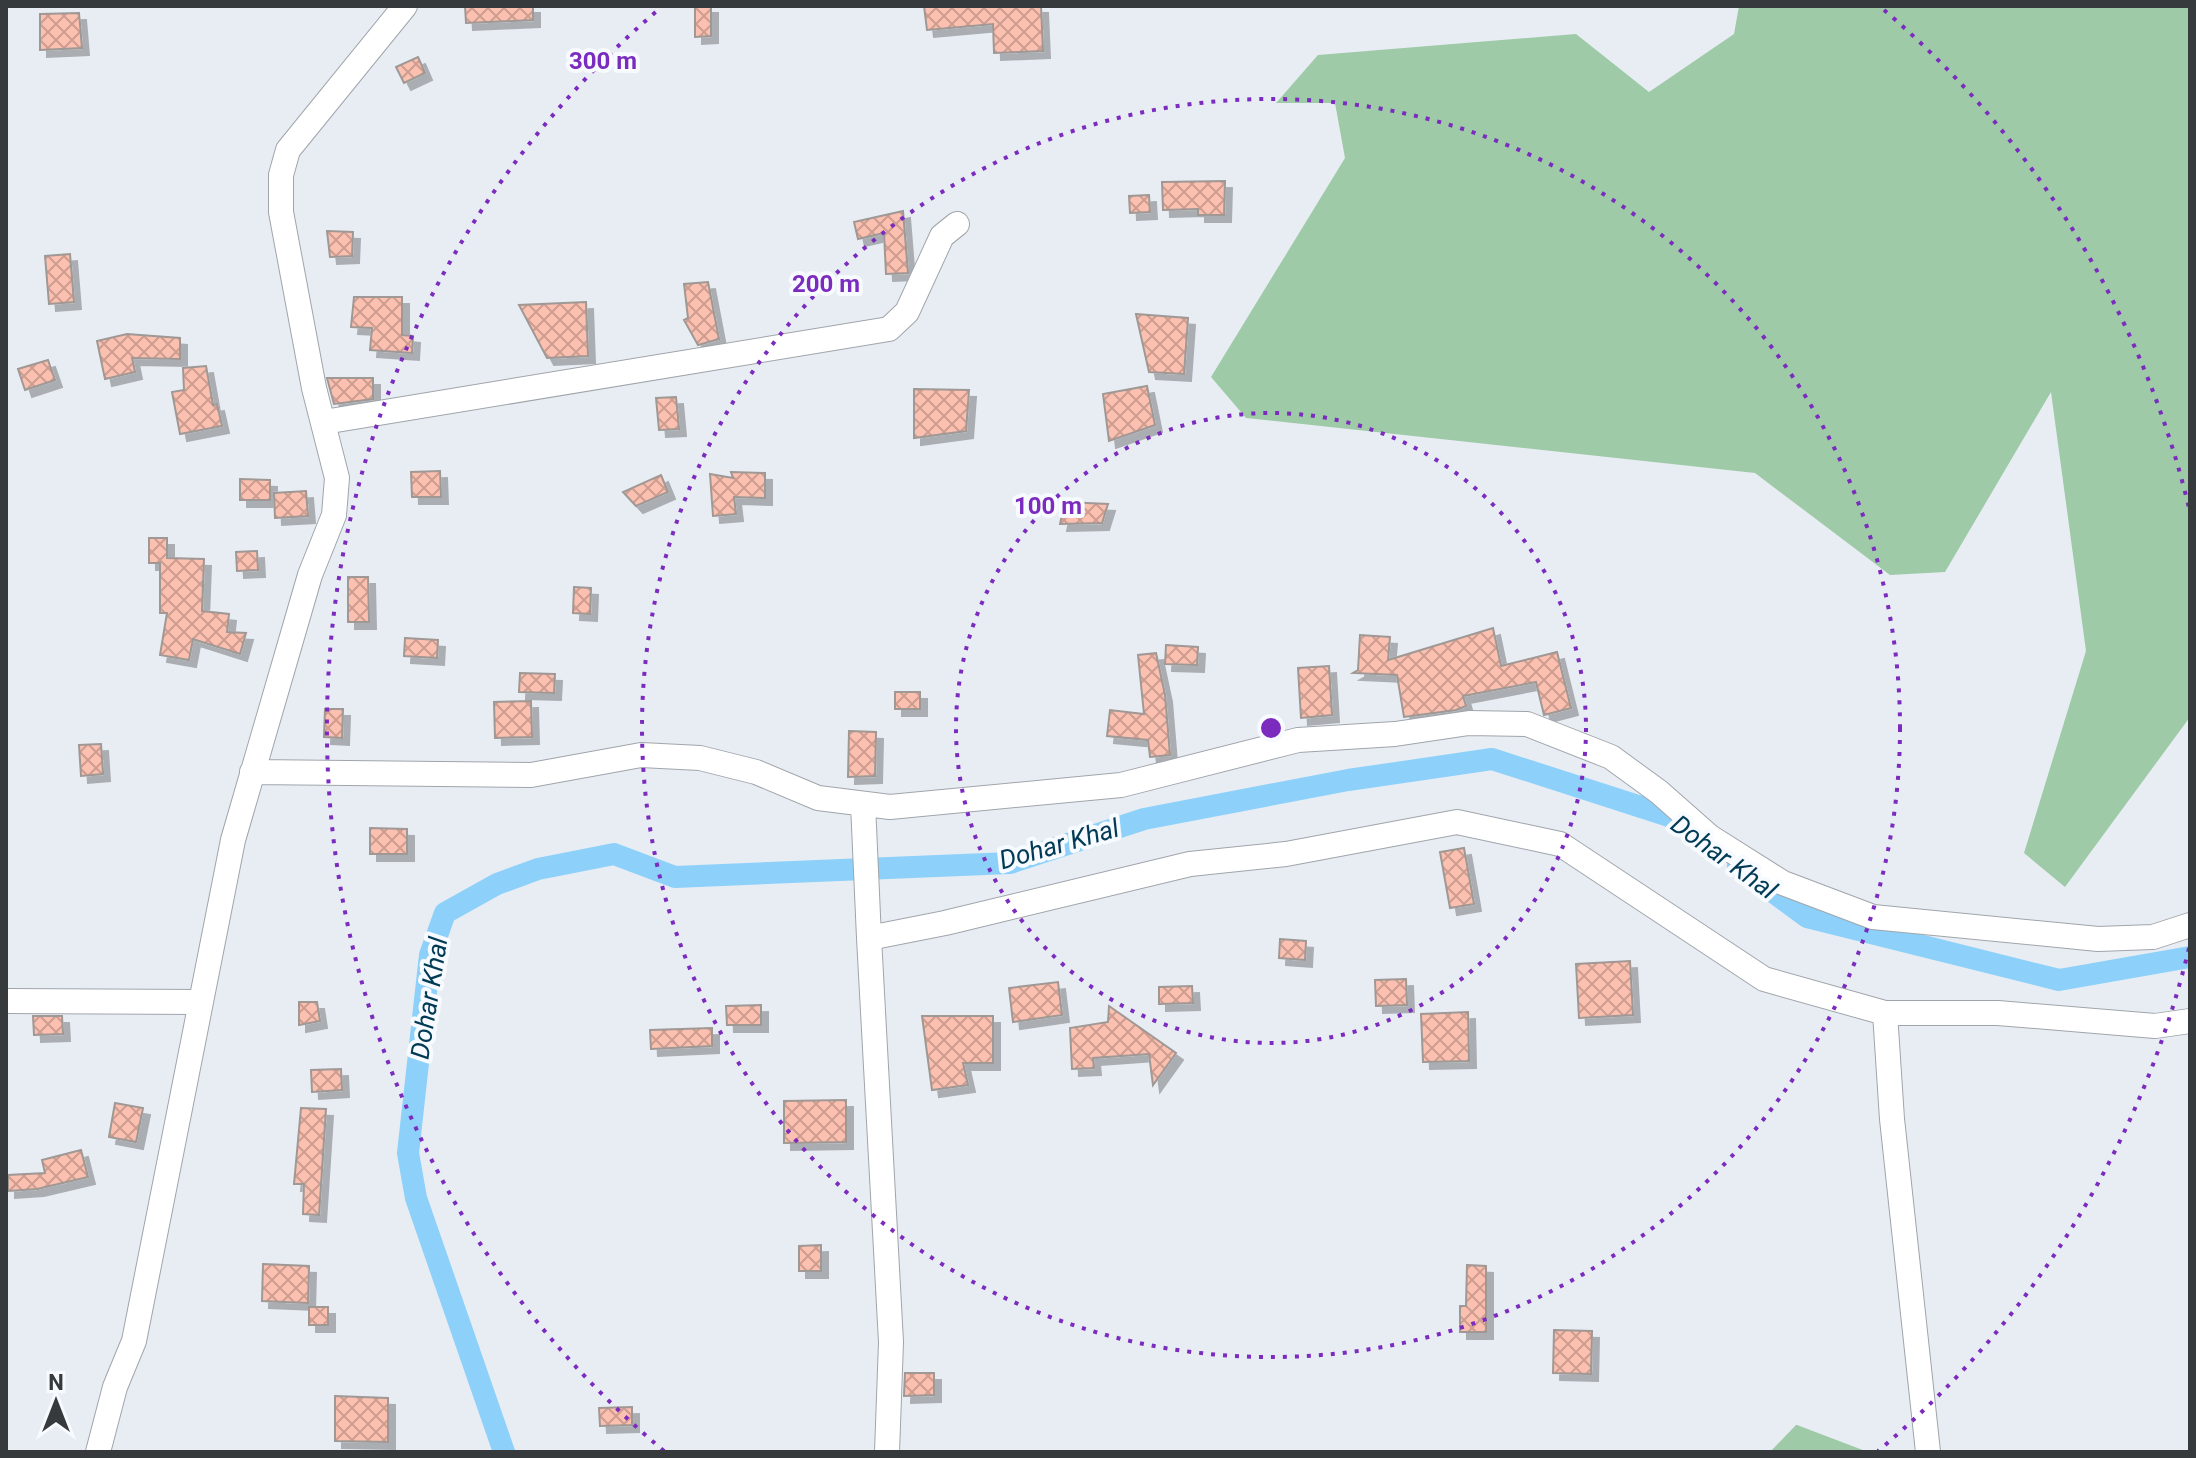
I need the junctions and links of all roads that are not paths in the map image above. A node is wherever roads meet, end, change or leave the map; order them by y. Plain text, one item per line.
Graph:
1 (405, 6) edge
2 (957, 224) dead end
3 (324, 422) junction
4 (252, 772) junction
5 (863, 804) junction
6 (2190, 925) edge
7 (869, 938) junction
8 (6, 1001) edge
9 (200, 1002) junction
10 (1885, 1013) junction
11 (2190, 1021) edge
12 (98, 1452) edge
13 (887, 1452) edge
14 (1928, 1452) edge

1 - 3 street
2 - 3 street
3 - 4 street
4 - 5 street
4 - 9 street
5 - 6 street
5 - 7 street
7 - 10 street
7 - 13 street
8 - 9 street
9 - 12 street
10 - 11 street
10 - 14 street

